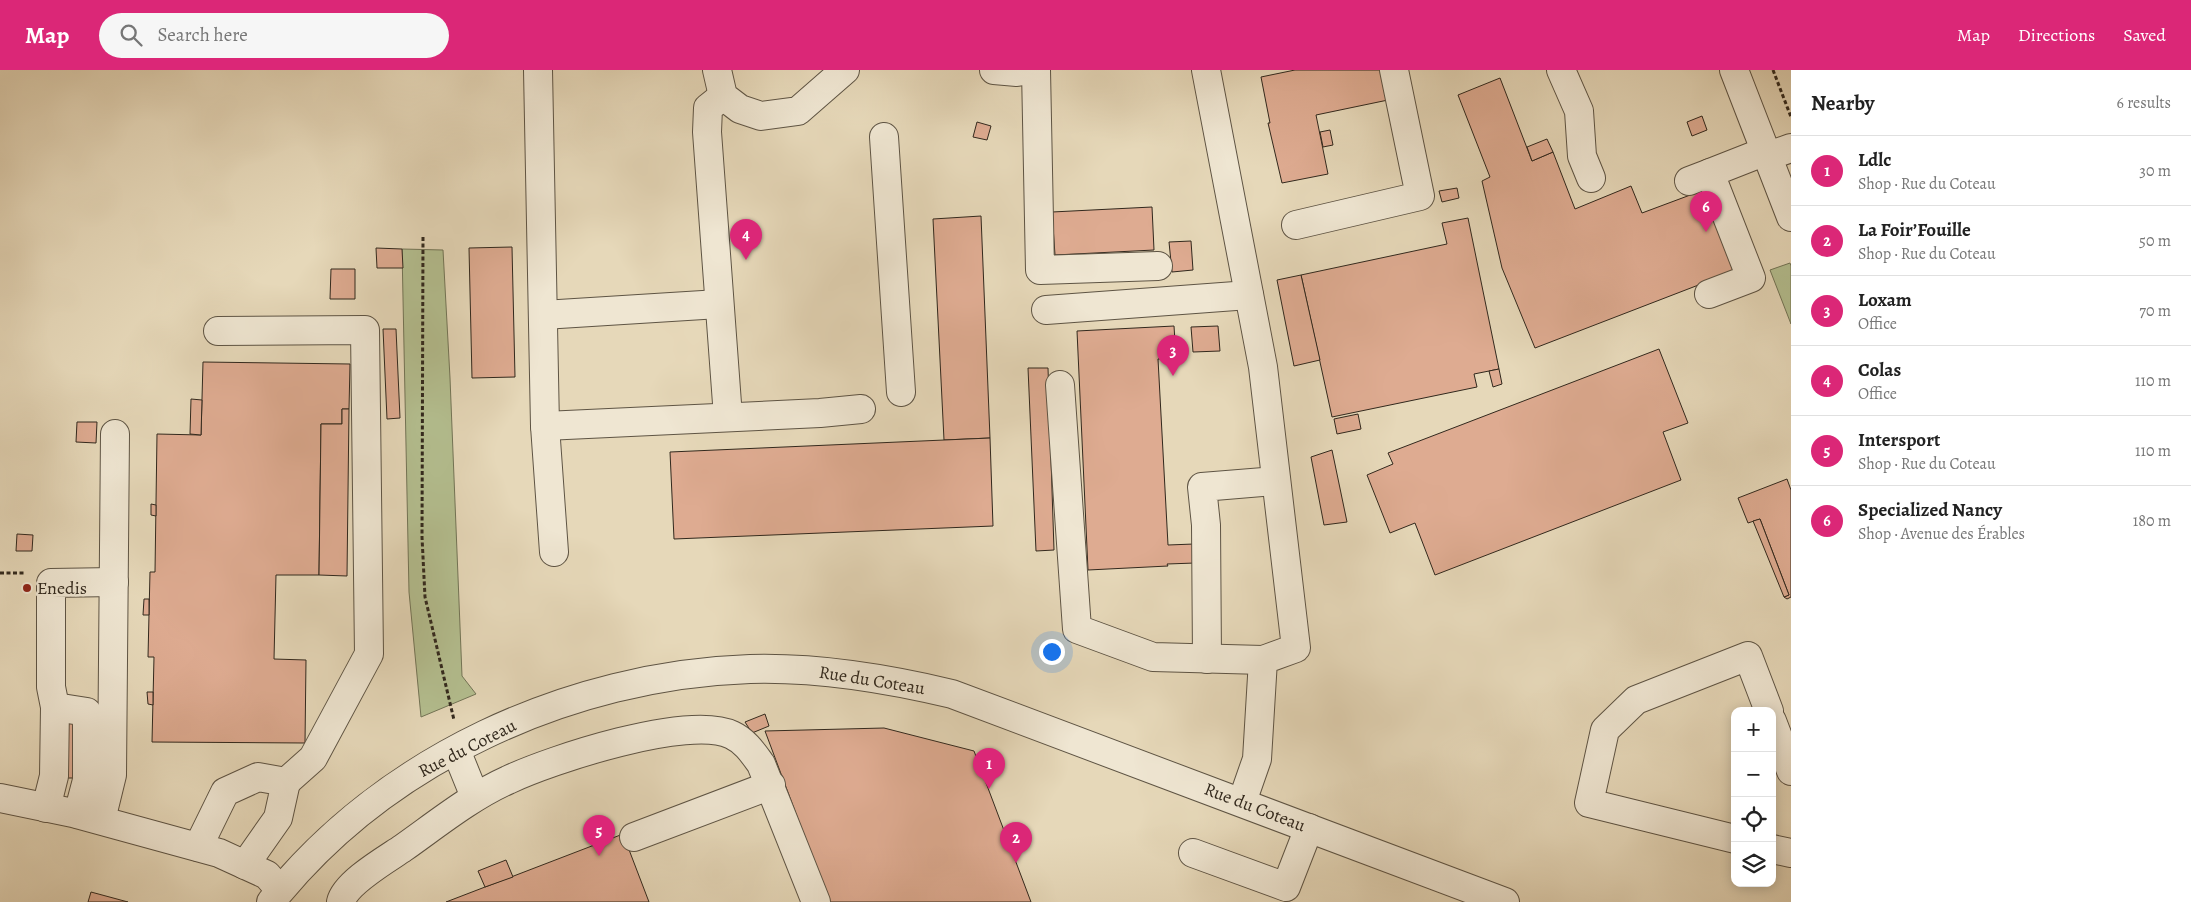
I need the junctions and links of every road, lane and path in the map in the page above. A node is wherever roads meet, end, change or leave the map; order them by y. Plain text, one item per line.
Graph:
1 (538, 70) edge
2 (845, 70) edge
3 (994, 70) edge
4 (1031, 70) edge
5 (1036, 70) edge
6 (1206, 70) edge
7 (1394, 70) edge
8 (1561, 70) edge
9 (1734, 70) edge
10 (1774, 70) edge
11 (714, 77) edge
12 (1791, 117) edge
13 (884, 137) dead end
14 (1775, 152) edge
15 (1591, 178) dead end
16 (1791, 217) edge
17 (1296, 224) dead end
18 (423, 237) dead end
19 (1158, 266) dead end
20 (1710, 294) dead end
21 (1249, 295) junction
22 (719, 304) junction
23 (1046, 310) dead end
24 (543, 316) junction
25 (218, 332) dead end
26 (1060, 385) dead end
27 (901, 392) dead end
28 (861, 409) dead end
29 (728, 417) junction
30 (545, 426) junction
31 (115, 434) dead end
32 (1276, 481) junction
33 (554, 552) dead end
34 (0, 573) edge
35 (10, 573) dead end
36 (114, 582) junction
37 (1207, 658) junction
38 (1262, 660) junction
39 (54, 707) junction
40 (1767, 707) edge
41 (1776, 732) edge
42 (456, 750) junction
43 (1791, 771) edge
44 (286, 782) junction
45 (771, 785) junction
46 (475, 797) junction
47 (0, 798) edge
48 (1242, 802) junction
49 (46, 808) junction
50 (90, 817) junction
51 (1309, 828) junction
52 (634, 837) dead end
53 (1731, 838) edge
54 (198, 846) junction
55 (1776, 849) edge
56 (1193, 853) dead end
57 (1791, 853) edge
58 (245, 865) junction
59 (275, 896) edge
60 (1489, 899) edge
61 (341, 902) edge
62 (816, 902) edge

1 - 24 street
2 - 11 street
3 - 4 street
5 - 19 street
6 - 21 street
7 - 17 street
8 - 15 street
9 - 14 street
10 - 12 path
11 - 22 street
13 - 27 street
14 - 16 street
14 - 20 street
18 - 42 path
21 - 23 street
21 - 32 street
22 - 24 street
22 - 29 street
24 - 30 street
25 - 44 street
26 - 37 street
28 - 29 street
29 - 30 street
30 - 33 street
31 - 36 street
32 - 37 street
32 - 38 street
34 - 35 path
36 - 39 street
36 - 50 street
37 - 38 street
38 - 48 street
39 - 49 street
39 - 50 street
40 - 53 street
41 - 43 street
42 - 46 street
42 - 48 street, Rue du Coteau
42 - 59 street, Rue du Coteau
44 - 54 street
44 - 58 street
45 - 46 street
45 - 52 street
45 - 62 street
46 - 61 street
47 - 49 street
48 - 51 street, Rue du Coteau
49 - 50 street
50 - 54 street
51 - 56 street
51 - 60 street, Rue du Coteau
54 - 58 street
55 - 57 street
58 - 59 street

